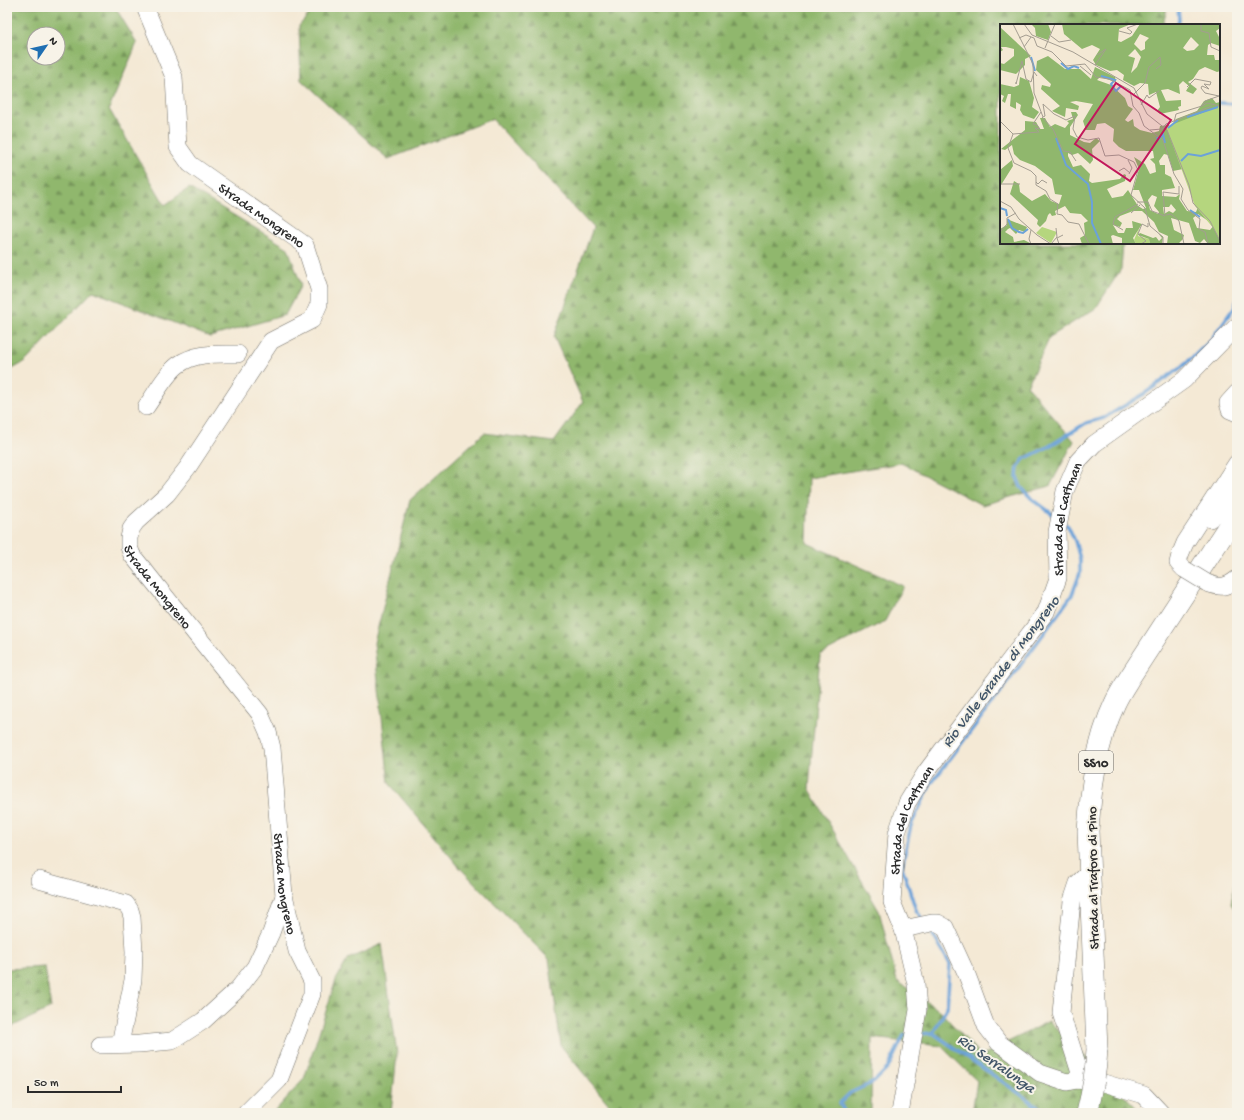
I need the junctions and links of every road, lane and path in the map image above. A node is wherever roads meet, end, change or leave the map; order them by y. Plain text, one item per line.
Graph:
1 (146, 7) edge
2 (1237, 326) edge
3 (263, 352) junction
4 (1237, 393) edge
5 (146, 406) dead end
6 (1237, 413) edge
7 (1237, 463) edge
8 (1237, 487) edge
9 (1237, 512) edge
10 (1185, 543) junction
11 (1237, 579) edge
12 (1090, 872) junction
13 (39, 880) dead end
14 (284, 895) junction
15 (918, 926) junction
16 (120, 1044) junction
17 (100, 1045) dead end
18 (1078, 1080) junction
19 (246, 1113) edge
20 (900, 1113) edge
21 (1087, 1113) edge
22 (1161, 1113) edge

1 - 3 street, Strada Mongreno
2 - 15 street, Strada del Cartman
3 - 5 street
3 - 14 street, Strada Mongreno
4 - 6 street
7 - 10 street
8 - 10 street
9 - 12 main road, Strada al Traforo di Pino / SS10
10 - 11 street, bridge
12 - 18 street
12 - 21 main road, Strada al Traforo di Pino / SS10, bridge
13 - 16 street
14 - 16 street
14 - 19 street, Strada Mongreno
15 - 18 street
15 - 20 street, Strada del Cartman
16 - 17 street
18 - 22 street

